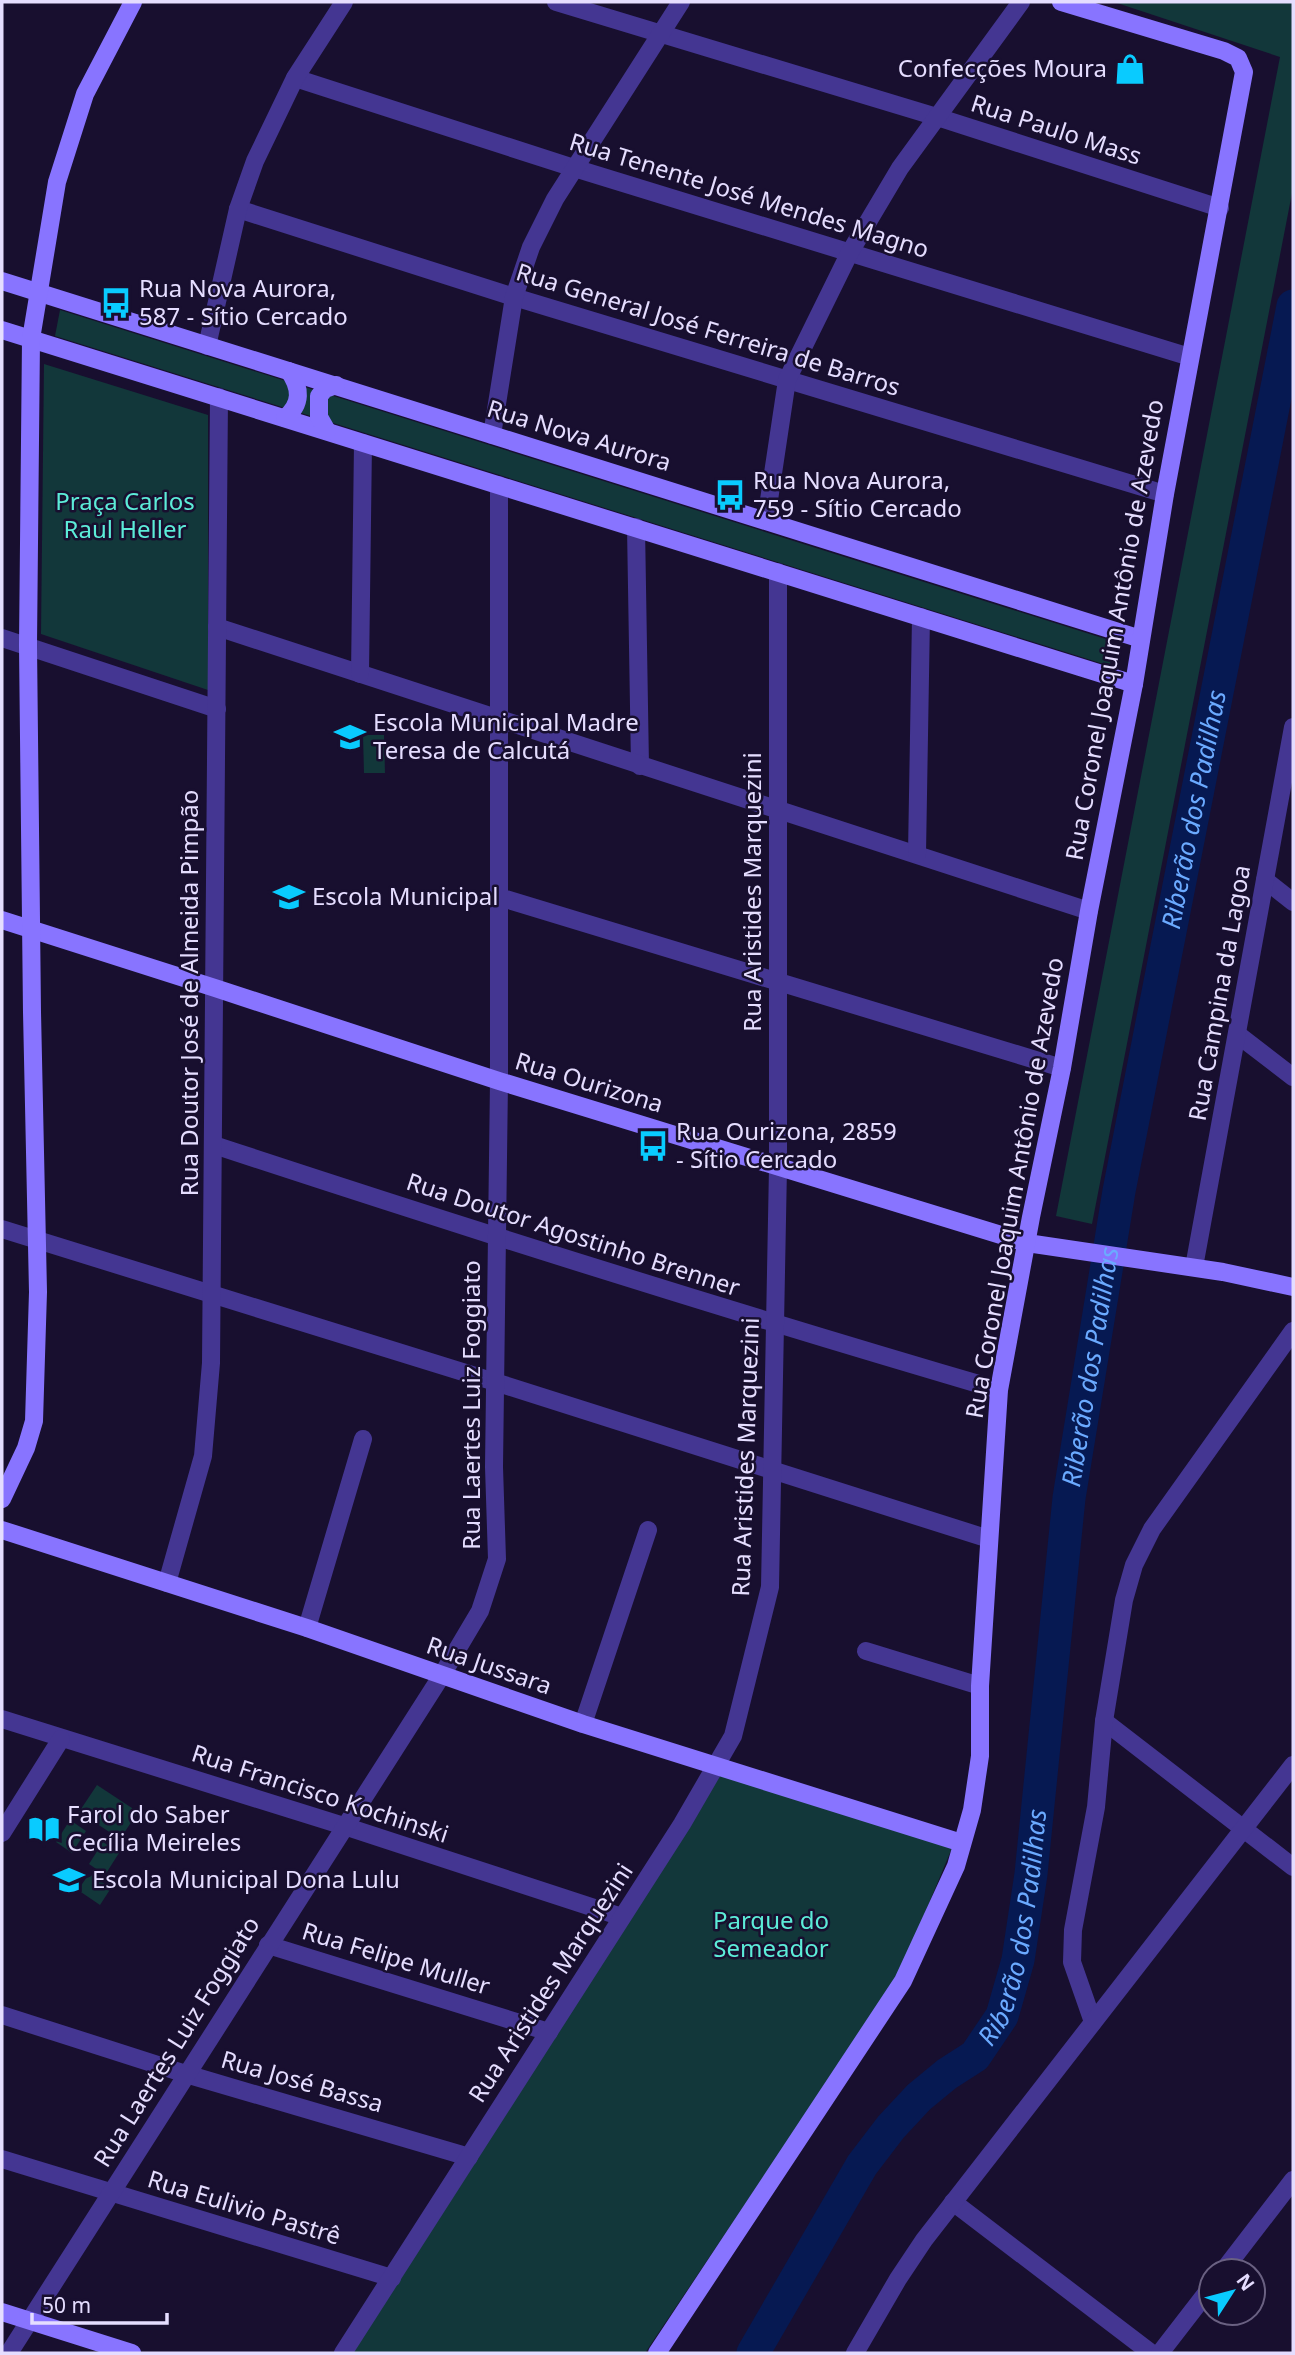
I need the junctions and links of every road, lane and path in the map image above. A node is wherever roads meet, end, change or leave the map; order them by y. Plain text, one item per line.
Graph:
1 (132, 2) edge
2 (344, 2) edge
3 (556, 2) edge
4 (681, 2) edge
5 (1021, 2) edge
6 (1060, 2) edge
7 (660, 33) junction
8 (295, 78) junction
9 (937, 117) junction
10 (574, 168) junction
11 (1220, 208) junction
12 (238, 209) junction
13 (850, 252) junction
14 (2, 281) edge
15 (38, 293) junction
16 (514, 297) junction
17 (2, 330) edge
18 (30, 340) junction
19 (207, 346) junction
20 (1190, 357) junction
21 (289, 370) junction
22 (787, 380) junction
23 (336, 385) junction
24 (219, 397) junction
25 (285, 418) junction
26 (327, 431) junction
27 (492, 435) junction
28 (363, 443) junction
29 (499, 485) junction
30 (1164, 494) junction
31 (766, 520) junction
32 (636, 527) junction
33 (778, 572) junction
34 (921, 617) junction
35 (217, 627) junction
36 (2, 638) edge
37 (1141, 639) junction
38 (27, 645) junction
39 (360, 674) junction
40 (1133, 684) junction
41 (217, 709) junction
42 (499, 719) junction
43 (1293, 727) edge
44 (640, 766) junction
45 (778, 811) junction
46 (917, 854) junction
47 (1265, 880) junction
48 (499, 897) junction
49 (1293, 902) edge
50 (1089, 911) junction
51 (2, 920) edge
52 (31, 930) junction
53 (778, 982) junction
54 (215, 988) junction
55 (1237, 1034) junction
56 (1062, 1068) junction
57 (1293, 1077) edge
58 (499, 1081) junction
59 (214, 1145) junction
60 (778, 1167) junction
61 (1031, 1217) junction
62 (2, 1229) edge
63 (994, 1233) junction
64 (497, 1238) junction
65 (37, 1241) junction
66 (1027, 1244) junction
67 (1194, 1267) junction
68 (1293, 1287) edge
69 (212, 1294) junction
70 (775, 1325) junction
71 (1293, 1331) edge
72 (495, 1382) junction
73 (999, 1390) junction
74 (363, 1439) dead end
75 (772, 1471) junction
76 (2, 1499) edge
77 (2, 1530) edge
78 (648, 1530) dead end
79 (989, 1539) junction
80 (167, 1583) junction
81 (307, 1628) junction
82 (866, 1651) dead end
83 (442, 1675) junction
84 (979, 1686) junction
85 (2, 1719) edge
86 (1104, 1721) junction
87 (583, 1724) junction
88 (61, 1739) junction
89 (716, 1765) junction
90 (1293, 1765) edge
91 (344, 1826) junction
92 (1244, 1829) junction
93 (2, 1833) edge
94 (962, 1843) junction
95 (1293, 1867) edge
96 (622, 1917) junction
97 (268, 1945) junction
98 (2, 2015) edge
99 (1093, 2022) junction
100 (549, 2032) junction
101 (187, 2074) junction
102 (469, 2157) junction
103 (2, 2159) edge
104 (1293, 2180) edge
105 (110, 2194) junction
106 (953, 2202) junction
107 (1234, 2257) edge
108 (392, 2278) junction
109 (1197, 2305) edge
110 (2, 2312) edge
111 (30, 2320) junction
112 (9, 2353) edge
113 (132, 2353) edge
114 (343, 2353) edge
115 (657, 2353) edge
116 (855, 2353) edge
117 (1151, 2353) edge
118 (1160, 2353) edge

1 - 15 street
2 - 8 street
3 - 7 street, Rua Paulo Mass
4 - 7 street
5 - 9 street
6 - 11 street, Rua Coronel Joaquim Antônio de Azevedo
7 - 9 street, Rua Paulo Mass
7 - 10 street
8 - 10 street, Rua Tenente José Mendes Magno
8 - 12 street
9 - 11 street, Rua Paulo Mass
9 - 13 street
10 - 13 street, Rua Tenente José Mendes Magno
10 - 16 street
11 - 20 street, Rua Coronel Joaquim Antônio de Azevedo
12 - 16 street, Rua General José Ferreira de Barros
12 - 19 street
13 - 20 street, Rua Tenente José Mendes Magno
13 - 22 street
14 - 15 street, Rua Nova Aurora
15 - 18 street
15 - 19 street, Rua Nova Aurora
16 - 22 street, Rua General José Ferreira de Barros
16 - 27 street
17 - 18 street
18 - 24 street
18 - 38 street
19 - 21 street, Rua Nova Aurora
20 - 30 street, Rua Coronel Joaquim Antônio de Azevedo
21 - 23 street, Rua Nova Aurora
21 - 25 street
22 - 30 street, Rua General José Ferreira de Barros
22 - 31 street
23 - 26 street
23 - 27 street, Rua Nova Aurora
24 - 25 street
24 - 35 street, Rua Doutor José de Almeida Pimpão
25 - 26 street
26 - 28 street
27 - 31 street, Rua Nova Aurora
28 - 29 street
28 - 39 street
29 - 32 street
29 - 42 street, Rua Laertes Luiz Foggiato
30 - 37 street, Rua Coronel Joaquim Antônio de Azevedo
31 - 37 street, Rua Nova Aurora
32 - 33 street
32 - 44 street
33 - 34 street
33 - 45 street, Rua Aristides Marquezini
34 - 40 street
34 - 46 street
35 - 39 street
35 - 41 street, Rua Doutor José de Almeida Pimpão
36 - 38 street
37 - 40 street, Rua Coronel Joaquim Antônio de Azevedo
38 - 41 street
38 - 52 street
39 - 42 street
40 - 50 street, Rua Coronel Joaquim Antônio de Azevedo
41 - 54 street, Rua Doutor José de Almeida Pimpão
42 - 44 street
42 - 48 street, Rua Laertes Luiz Foggiato
43 - 47 street, Rua Campina da Lagoa
44 - 45 street
45 - 46 street
45 - 53 street, Rua Aristides Marquezini
46 - 50 street
47 - 49 street
47 - 55 street, Rua Campina da Lagoa
48 - 53 street
48 - 58 street, Rua Laertes Luiz Foggiato
50 - 56 street, Rua Coronel Joaquim Antônio de Azevedo
51 - 52 street, Rua Ourizona
52 - 54 street, Rua Ourizona
52 - 65 street
53 - 56 street
53 - 60 street, Rua Aristides Marquezini
54 - 58 street, Rua Ourizona
54 - 59 street, Rua Doutor José de Almeida Pimpão
55 - 57 street
55 - 67 street, Rua Campina da Lagoa
56 - 61 street, Rua Coronel Joaquim Antônio de Azevedo
58 - 60 street, Rua Ourizona
58 - 64 street, Rua Laertes Luiz Foggiato
59 - 64 street, Rua Doutor Agostinho Brenner
59 - 69 street, Rua Doutor José de Almeida Pimpão
60 - 63 street, Rua Ourizona
60 - 70 street, Rua Aristides Marquezini
61 - 63 street
61 - 66 street, Rua Coronel Joaquim Antônio de Azevedo
62 - 65 street
63 - 66 street, Rua Ourizona
64 - 70 street, Rua Doutor Agostinho Brenner
64 - 72 street, Rua Laertes Luiz Foggiato
65 - 69 street
65 - 76 street
66 - 67 street, Rua Ourizona
66 - 73 street, Rua Coronel Joaquim Antônio de Azevedo
67 - 68 street, Rua Ourizona
69 - 72 street
69 - 80 street, Rua Doutor José de Almeida Pimpão
70 - 73 street, Rua Doutor Agostinho Brenner
70 - 75 street, Rua Aristides Marquezini
71 - 86 street
72 - 75 street
72 - 83 street, Rua Laertes Luiz Foggiato
73 - 79 street, Rua Coronel Joaquim Antônio de Azevedo
74 - 81 street
75 - 79 street
75 - 89 street, Rua Aristides Marquezini
77 - 80 street, Rua Jussara
78 - 87 street
79 - 84 street, Rua Coronel Joaquim Antônio de Azevedo
80 - 81 street, Rua Jussara
81 - 83 street, Rua Jussara
82 - 84 street
83 - 87 street, Rua Jussara
83 - 91 street, Rua Laertes Luiz Foggiato
84 - 94 street, Rua Coronel Joaquim Antônio de Azevedo
85 - 88 street, Rua Francisco Kochinski
86 - 92 street
86 - 99 street
87 - 89 street, Rua Jussara
88 - 91 street, Rua Francisco Kochinski
88 - 93 street
89 - 94 street, Rua Jussara
89 - 96 street, Rua Aristides Marquezini
90 - 92 street
91 - 96 street, Rua Francisco Kochinski
91 - 97 street, Rua Laertes Luiz Foggiato
92 - 95 street
92 - 99 street
94 - 115 street, Rua Coronel Joaquim Antônio de Azevedo
96 - 100 street, Rua Aristides Marquezini
97 - 100 street, Rua Felipe Muller
97 - 101 street, Rua Laertes Luiz Foggiato
98 - 101 street, Rua José Bassa
99 - 106 street
100 - 102 street, Rua Aristides Marquezini
101 - 102 street, Rua José Bassa
101 - 105 street, Rua Laertes Luiz Foggiato
102 - 108 street, Rua Aristides Marquezini
103 - 105 street, Rua Eulivio Pastrê
104 - 107 street
105 - 108 street, Rua Eulivio Pastrê
105 - 111 street, Rua Laertes Luiz Foggiato
106 - 116 street
106 - 117 street
108 - 114 street, Rua Aristides Marquezini
109 - 118 street
110 - 111 street
111 - 112 street, Rua Laertes Luiz Foggiato
111 - 113 street

